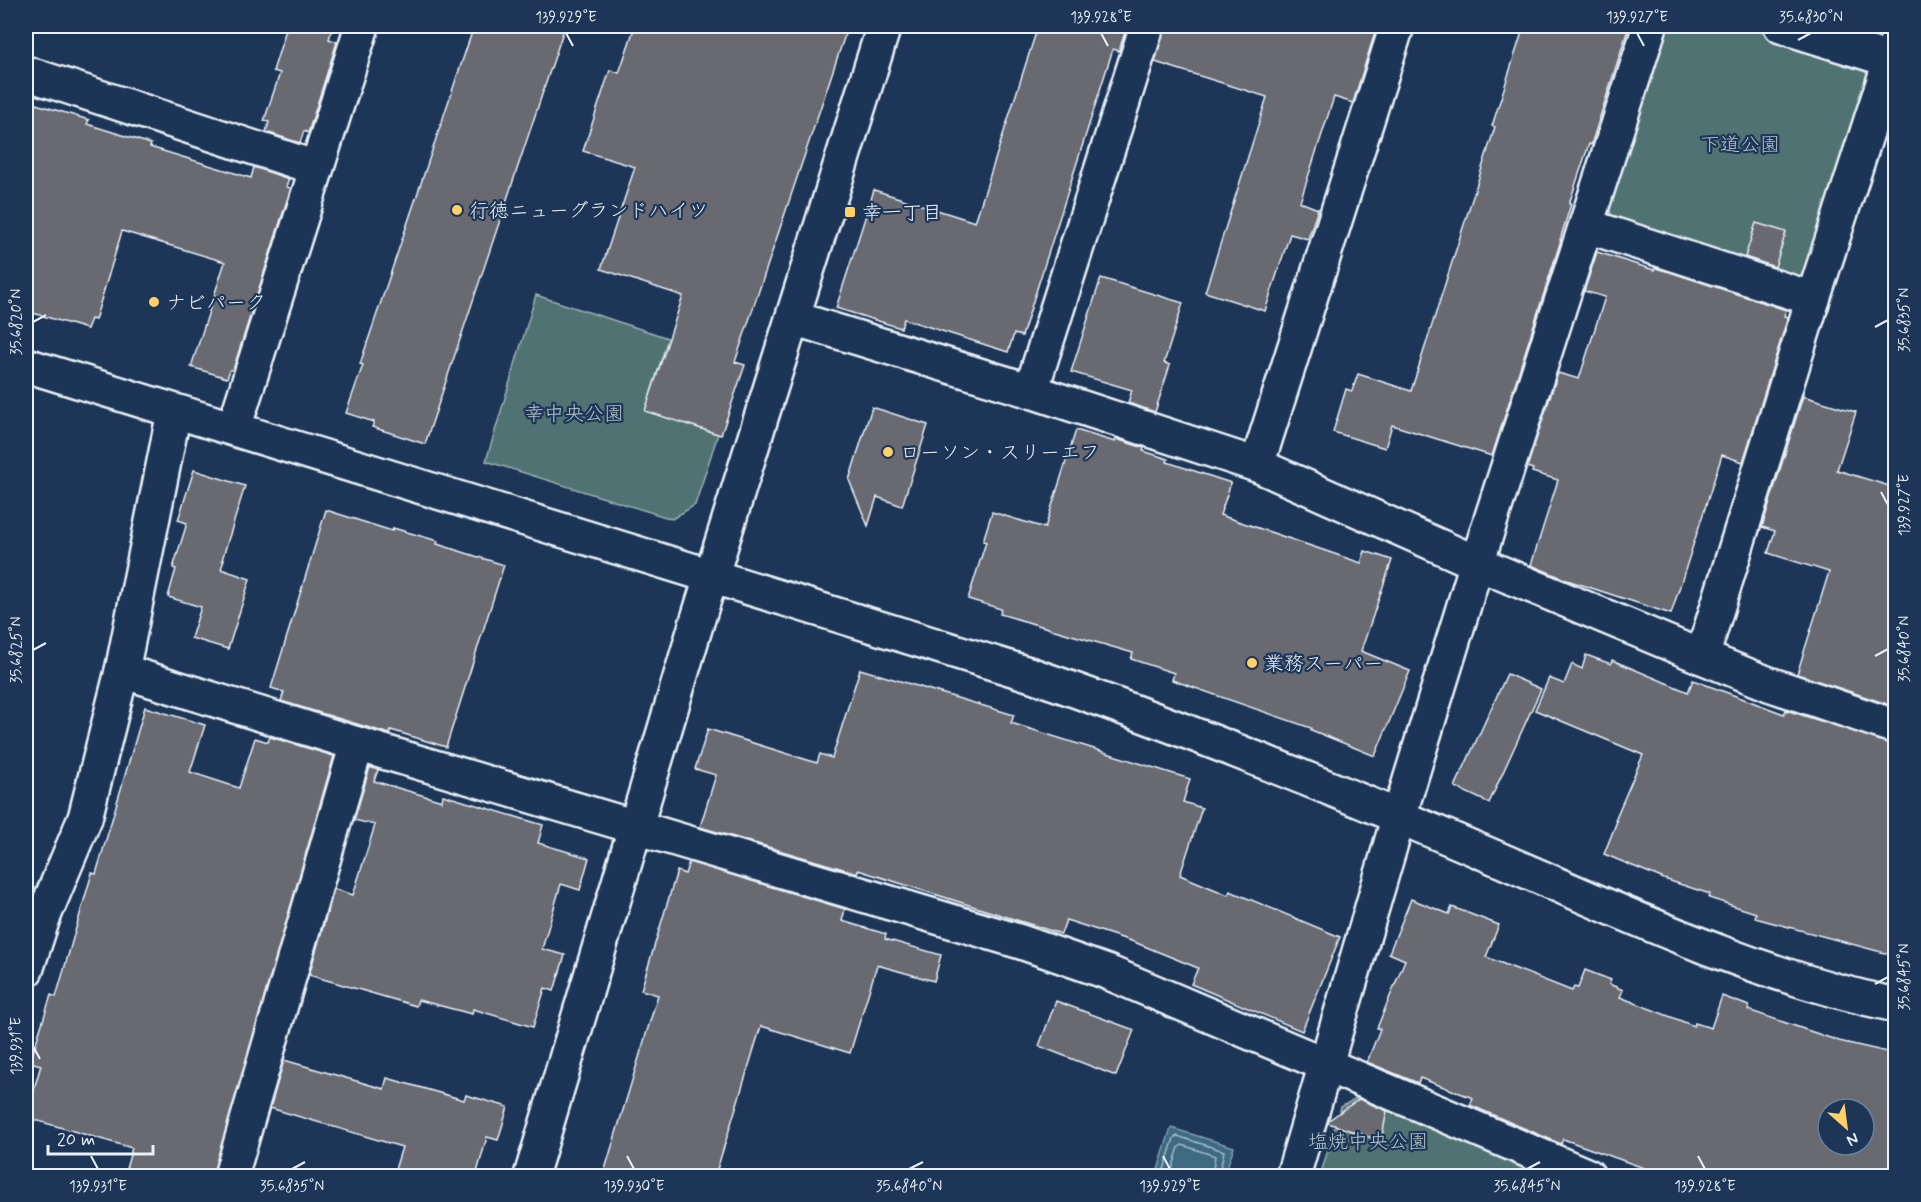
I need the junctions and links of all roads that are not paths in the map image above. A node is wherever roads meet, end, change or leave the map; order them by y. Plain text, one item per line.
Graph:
1 (362, 26) edge
2 (884, 26) edge
3 (1147, 26) edge
4 (1397, 26) edge
5 (1650, 26) edge
6 (1780, 26) edge
7 (1894, 55) edge
8 (26, 73) edge
9 (316, 168) junction
10 (1587, 226) junction
11 (1813, 298) junction
12 (793, 318) junction
13 (26, 365) edge
14 (1031, 391) junction
15 (174, 412) junction
16 (234, 428) junction
17 (1257, 465) junction
18 (1477, 563) junction
19 (711, 578) junction
20 (1702, 657) junction
21 (122, 671) junction
22 (1896, 728) edge
23 (357, 744) junction
24 (1399, 816) junction
25 (635, 826) junction
26 (26, 970) edge
27 (1896, 1005) edge
28 (1325, 1066) junction
29 (231, 1176) edge
30 (531, 1176) edge
31 (1293, 1176) edge
32 (1588, 1176) edge

1 - 9 street
2 - 12 street
3 - 14 street
4 - 17 street
5 - 10 street
6 - 7 street
7 - 11 street
8 - 9 street
9 - 16 street
10 - 11 street
10 - 18 street
11 - 20 street
12 - 14 street
12 - 19 street
13 - 15 street
14 - 17 street
15 - 16 street
15 - 21 street
16 - 19 street
17 - 18 street
18 - 20 street
18 - 24 street
19 - 24 street
19 - 25 street
20 - 22 street
21 - 23 street
21 - 26 street
23 - 25 street
23 - 29 street
24 - 27 street
24 - 28 street
25 - 28 street
25 - 30 street
28 - 31 street
28 - 32 street

